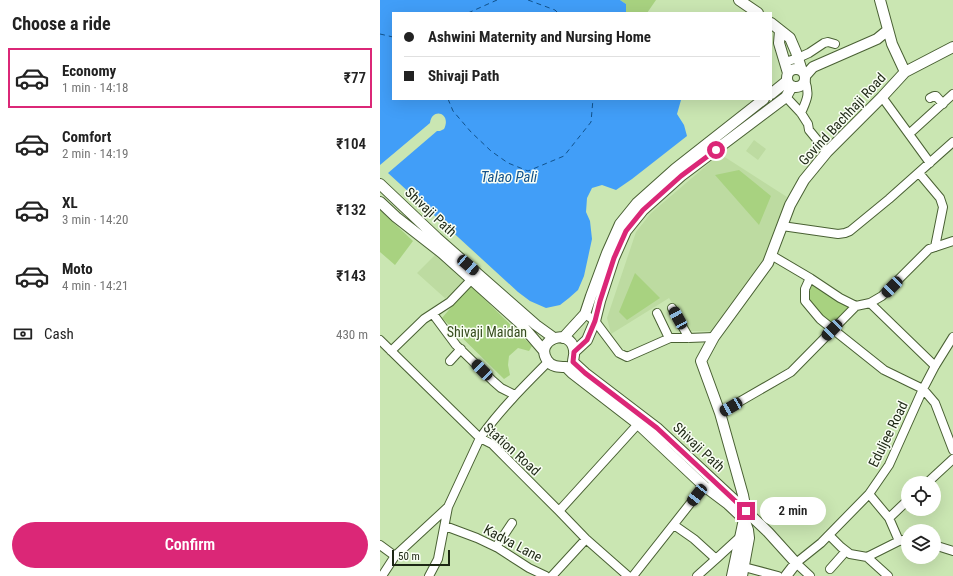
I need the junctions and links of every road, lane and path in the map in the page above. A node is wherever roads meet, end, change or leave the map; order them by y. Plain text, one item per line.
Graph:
1 (739, 0) edge
2 (880, 0) edge
3 (757, 12) edge
4 (772, 24) edge
5 (888, 30) junction
6 (780, 31) junction
7 (877, 39) junction
8 (835, 44) dead end
9 (892, 44) junction
10 (953, 47) edge
11 (798, 58) junction
12 (785, 62) junction
13 (905, 72) junction
14 (804, 76) junction
15 (789, 80) junction
16 (772, 93) edge
17 (953, 94) edge
18 (786, 97) junction
19 (882, 97) junction
20 (930, 98) dead end
21 (763, 100) edge
22 (943, 104) junction
23 (801, 113) junction
24 (909, 134) junction
25 (953, 142) edge
26 (827, 152) junction
27 (930, 163) junction
28 (919, 173) junction
29 (380, 184) edge
30 (380, 202) edge
31 (782, 226) junction
32 (953, 241) edge
33 (935, 247) junction
34 (771, 255) junction
35 (810, 278) junction
36 (472, 280) junction
37 (870, 304) junction
38 (856, 306) junction
39 (672, 308) dead end
40 (658, 313) dead end
41 (433, 314) junction
42 (585, 314) junction
43 (595, 321) junction
44 (832, 330) junction
45 (714, 337) junction
46 (559, 338) junction
47 (669, 338) junction
48 (689, 338) junction
49 (953, 338) edge
50 (380, 340) edge
51 (461, 349) junction
52 (544, 350) junction
53 (391, 351) junction
54 (571, 360) junction
55 (450, 361) dead end
56 (548, 362) junction
57 (936, 366) junction
58 (924, 388) junction
59 (515, 395) junction
60 (720, 413) junction
61 (638, 424) junction
62 (480, 438) junction
63 (953, 450) edge
64 (953, 459) edge
65 (935, 476) edge
66 (704, 486) junction
67 (869, 494) junction
68 (448, 507) junction
69 (901, 507) edge
70 (560, 511) junction
71 (745, 515) junction
72 (889, 518) junction
73 (512, 524) dead end
74 (674, 524) junction
75 (445, 526) junction
76 (829, 535) junction
77 (740, 537) junction
78 (586, 538) junction
79 (899, 541) joint
80 (380, 545) edge
81 (496, 546) junction
82 (941, 547) edge
83 (846, 551) junction
84 (953, 551) edge
85 (395, 556) junction
86 (867, 557) junction
87 (716, 559) junction
88 (796, 563) junction
89 (830, 569) dead end
90 (743, 572) edge
91 (382, 576) edge
92 (429, 576) edge
93 (546, 576) edge
94 (552, 576) edge
95 (628, 576) edge
96 (633, 576) edge
97 (697, 576) edge
98 (732, 576) edge
99 (778, 576) edge
100 (786, 576) edge
101 (810, 576) edge
102 (888, 576) edge

1 - 3 main road
2 - 5 main road
4 - 6 main road
5 - 7 main road
5 - 9 main road
6 - 11 main road
6 - 12 main road
7 - 9 main road
7 - 14 main road
8 - 11 street
9 - 13 main road
10 - 13 main road, Govind Bachhaji Road
11 - 12 street
11 - 14 main road
12 - 15 main road
13 - 19 main road, Govind Bachhaji Road
14 - 15 main road
14 - 15 main road
14 - 23 street
15 - 16 main road
15 - 18 main road
17 - 22 street
18 - 23 street
18 - 43 main road
19 - 24 street
19 - 26 main road, Govind Bachhaji Road
20 - 22 street
21 - 42 main road
22 - 24 street
23 - 26 street
24 - 27 street
25 - 27 street
26 - 31 main road, Govind Bachhaji Road
27 - 28 street
28 - 31 street
28 - 33 street
29 - 46 main road, Shivaji Path
30 - 36 main road, Shivaji Path
31 - 34 main road, Govind Bachhaji Road
32 - 33 street
33 - 37 street
34 - 35 street
34 - 45 main road, Govind Bachhaji Road
35 - 38 street
35 - 44 street
36 - 41 street
36 - 52 main road, Shivaji Path
37 - 38 street
37 - 57 street
38 - 44 street
39 - 48 street
40 - 47 street
41 - 51 street
41 - 53 street
42 - 43 street
42 - 46 main road
43 - 47 street
43 - 54 main road
44 - 58 street
44 - 60 street
45 - 48 street
45 - 60 main road, Govind Bachhaji Road
46 - 52 main road
46 - 54 main road
47 - 48 street
49 - 57 street, Eduljee Road
50 - 53 street, Station Road
51 - 55 street
51 - 59 street
52 - 56 main road
53 - 62 street, Station Road
54 - 56 main road
54 - 61 main road
54 - 71 main road, Shivaji Path
56 - 59 street
57 - 58 street, Eduljee Road
58 - 63 street
58 - 67 street, Eduljee Road
59 - 62 street
60 - 71 main road, Govind Bachhaji Road
61 - 66 main road
61 - 70 street
62 - 68 street
62 - 70 street, Station Road
64 - 65 street
66 - 71 main road
66 - 74 street
67 - 72 street
67 - 76 street, Eduljee Road
68 - 75 street
68 - 85 street
69 - 72 street
70 - 78 street, Station Road
71 - 77 main road
71 - 88 main road, Shivaji Path
71 - 90 main road, Govind Bachhaji Road
72 - 79 street
73 - 81 street
74 - 87 street
74 - 96 street
75 - 81 street, Kadva Lane
75 - 92 street
76 - 83 street
76 - 88 street, Eduljee Road
77 - 87 street
77 - 98 main road
78 - 94 street, Kadva Lane
78 - 95 street, Station Road
79 - 86 street
80 - 85 street
81 - 93 street, Kadva Lane
82 - 84 street
83 - 86 street
83 - 89 street
85 - 91 street
86 - 102 street
87 - 97 street
88 - 100 main road
88 - 101 street
90 - 99 street

